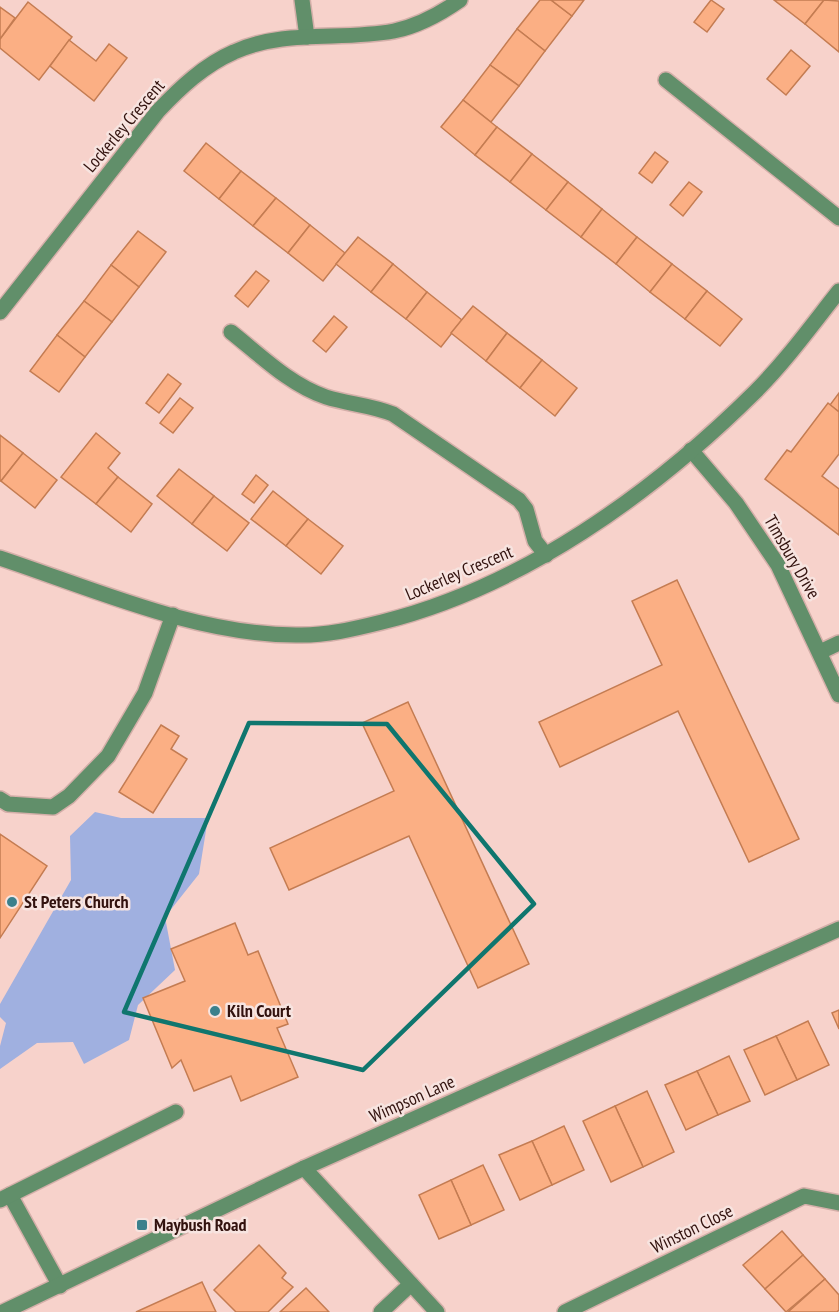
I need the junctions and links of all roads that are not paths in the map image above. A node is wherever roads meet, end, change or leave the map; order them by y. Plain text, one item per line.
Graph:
1 (302, 0) edge
2 (460, 0) edge
3 (307, 37) junction
4 (666, 80) dead end
5 (839, 218) edge
6 (839, 291) edge
7 (0, 312) edge
8 (231, 332) dead end
9 (691, 450) junction
10 (546, 555) junction
11 (0, 558) edge
12 (173, 615) junction
13 (839, 643) edge
14 (820, 652) junction
15 (839, 695) edge
16 (0, 799) edge
17 (839, 929) edge
18 (176, 1112) dead end
19 (304, 1168) junction
20 (5, 1197) edge
21 (839, 1203) edge
22 (411, 1284) junction
23 (60, 1286) junction
24 (3, 1312) edge
25 (381, 1312) edge
26 (437, 1312) edge
27 (565, 1312) edge

1 - 3 street
2 - 3 street, Lockerley Crescent
3 - 7 street, Lockerley Crescent
4 - 5 street
6 - 9 street, Lockerley Crescent
8 - 10 street
9 - 10 street, Lockerley Crescent
9 - 14 street, Timsbury Drive
10 - 12 street, Lockerley Crescent
11 - 12 street, Lockerley Crescent
12 - 16 street
13 - 14 street
14 - 15 street, Timsbury Drive
17 - 19 street, Wimpson Lane
18 - 20 street
19 - 22 street
19 - 23 street, Wimpson Lane
20 - 23 street
21 - 27 street, Winston Close
22 - 25 street
22 - 26 street
23 - 24 street, Wimpson Lane

